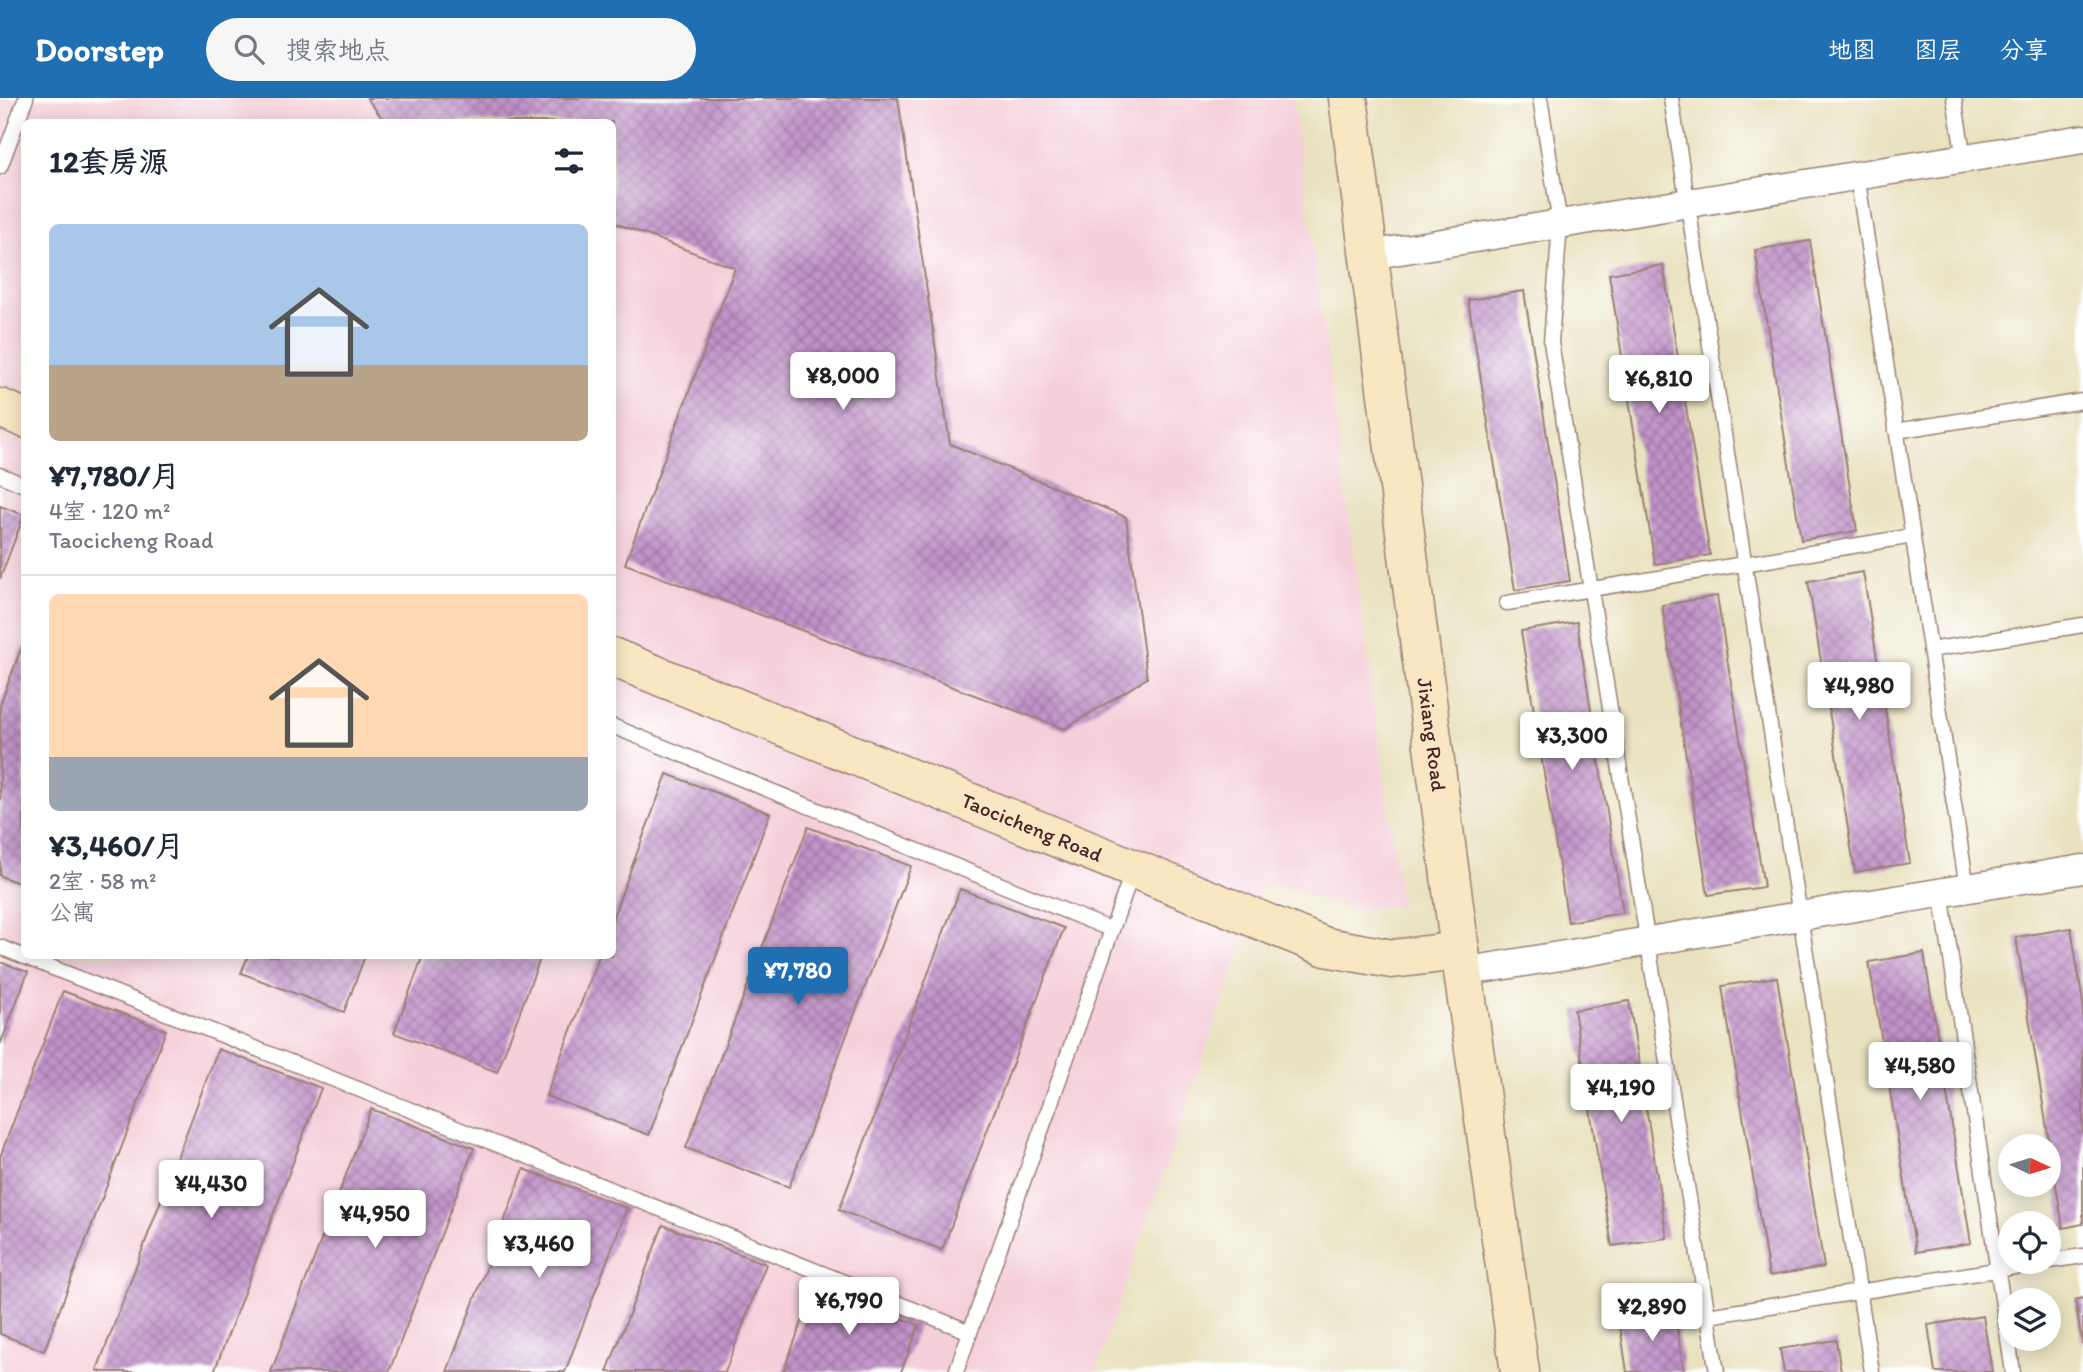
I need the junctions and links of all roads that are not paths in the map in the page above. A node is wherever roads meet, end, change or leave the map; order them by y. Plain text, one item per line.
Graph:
1 (26, 98) edge
2 (1348, 98) edge
3 (1540, 98) edge
4 (1671, 98) edge
5 (1954, 98) edge
6 (2083, 139) edge
7 (1964, 158) junction
8 (0, 167) edge
9 (1857, 176) junction
10 (1688, 203) junction
11 (1560, 224) junction
12 (1369, 255) junction
13 (2083, 401) edge
14 (0, 408) edge
15 (21, 417) edge
16 (1896, 431) junction
17 (0, 475) edge
18 (21, 484) edge
19 (1913, 536) junction
20 (1745, 564) junction
21 (1591, 589) junction
22 (1507, 603) dead end
23 (2083, 625) edge
24 (1930, 650) junction
25 (616, 659) edge
26 (616, 728) edge
27 (1133, 869) junction
28 (2083, 869) edge
29 (1954, 890) junction
30 (1800, 915) junction
31 (1112, 930) junction
32 (1648, 941) junction
33 (0, 947) edge
34 (21, 955) edge
35 (30, 959) edge
36 (1462, 962) junction
37 (2083, 1256) edge
38 (2061, 1259) edge
39 (1997, 1270) junction
40 (1859, 1292) junction
41 (1708, 1316) junction
42 (971, 1332) junction
43 (956, 1372) edge
44 (1520, 1372) edge
45 (1717, 1372) edge
46 (1871, 1372) edge
47 (2013, 1372) edge

1 - 8 lane
2 - 12 street, Jixiang Road
3 - 11 lane
4 - 10 lane
5 - 7 lane
6 - 7 street
7 - 9 street
9 - 10 street
9 - 16 lane
10 - 11 street
10 - 20 lane
11 - 12 street
11 - 21 lane
12 - 36 street, Jixiang Road
13 - 16 lane
14 - 15 street
16 - 19 lane
17 - 18 lane
19 - 20 lane
19 - 24 lane
20 - 21 lane
20 - 30 lane
21 - 22 lane
21 - 32 lane
23 - 24 lane
24 - 29 lane
25 - 27 street, Taocicheng Road
26 - 31 lane
27 - 31 lane
27 - 36 street, Taocicheng Road
28 - 29 street
29 - 30 street
29 - 39 lane
30 - 32 street
30 - 40 lane
31 - 42 lane
32 - 36 street
32 - 41 lane
33 - 34 lane
35 - 42 lane
36 - 44 street, Jixiang Road
37 - 38 lane
39 - 40 lane
39 - 47 lane
40 - 41 lane
40 - 46 lane
41 - 45 lane
42 - 43 lane

